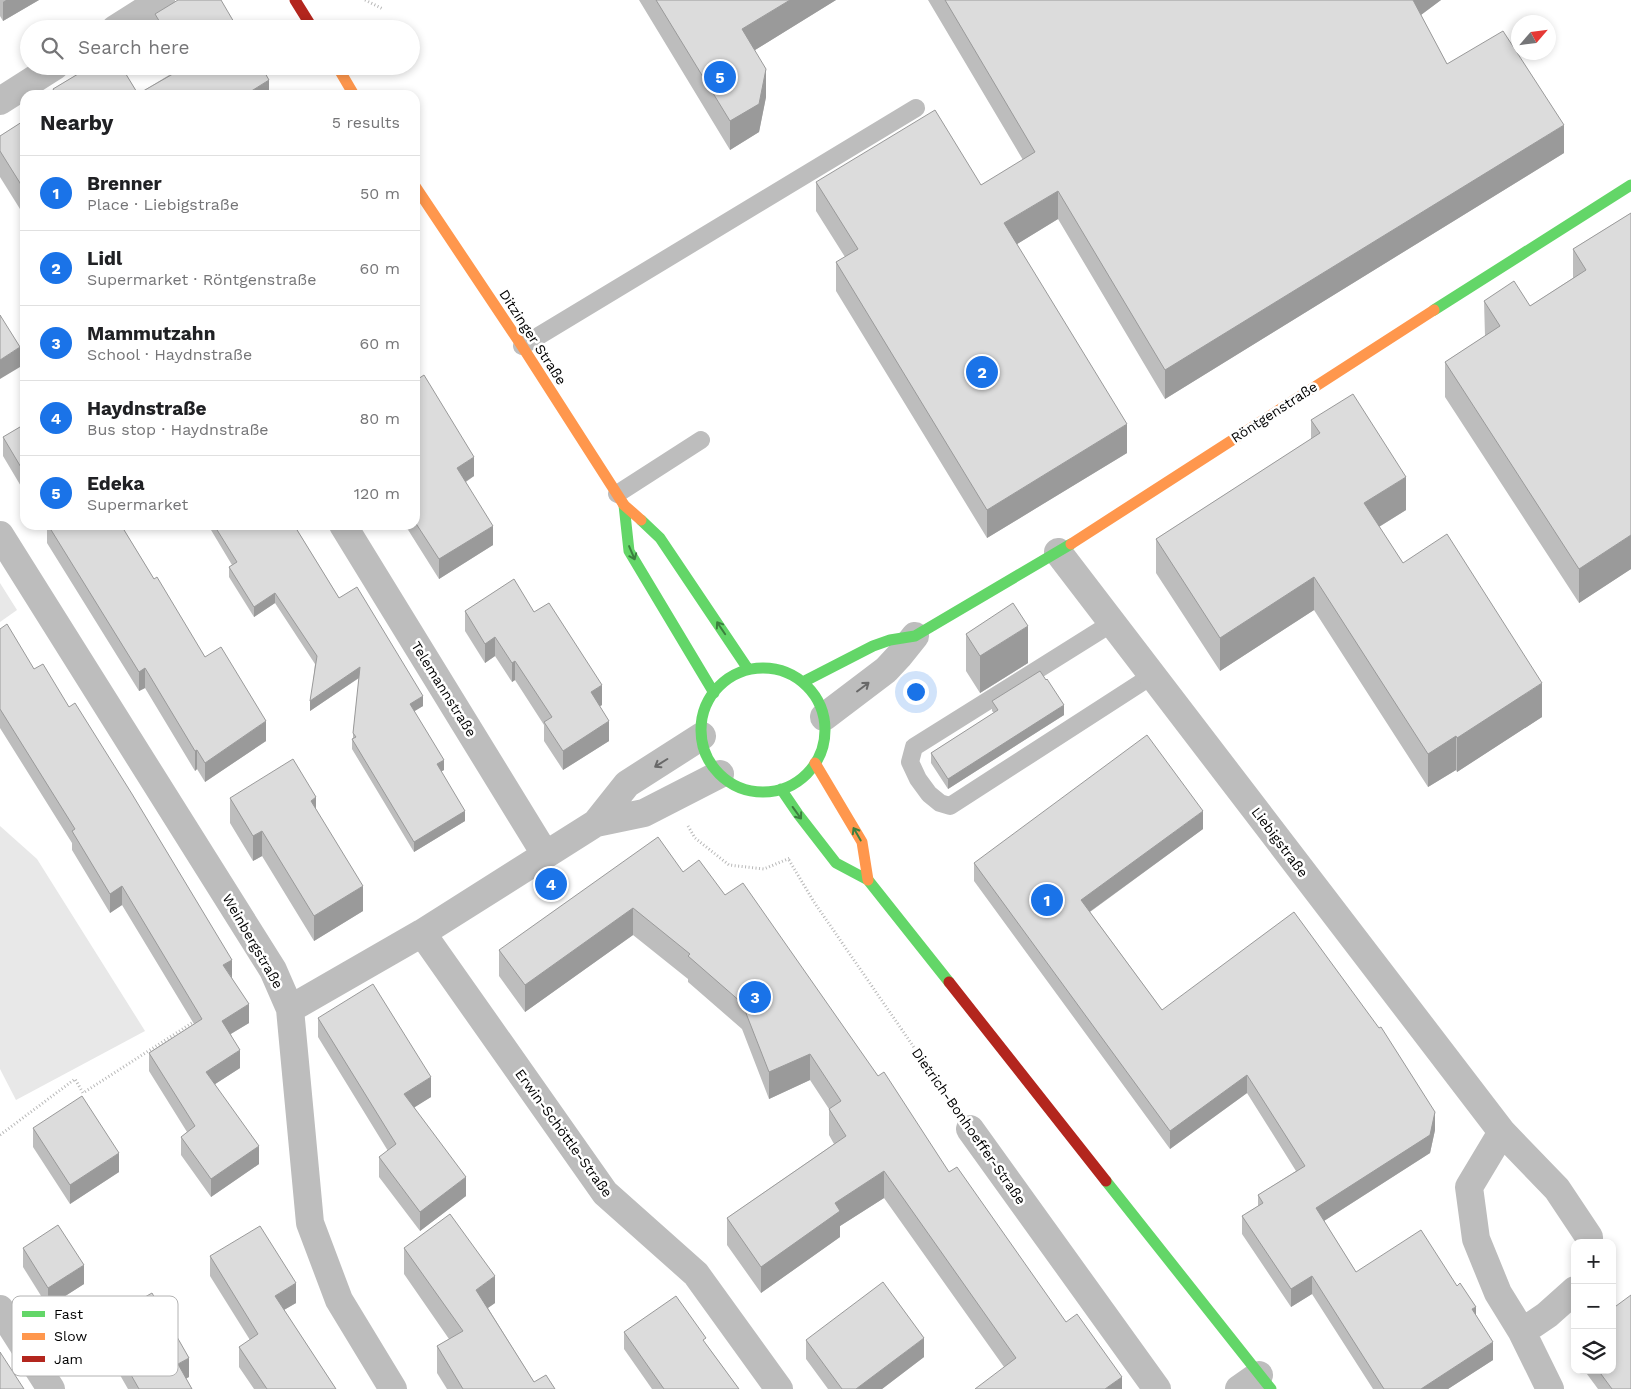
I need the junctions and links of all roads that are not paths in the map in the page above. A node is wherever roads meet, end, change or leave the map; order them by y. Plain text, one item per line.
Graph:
1 (161, 0) edge
2 (295, 0) edge
3 (129, 20) edge
4 (307, 20) edge
5 (41, 75) edge
6 (342, 75) edge
7 (349, 90) edge
8 (0, 101) edge
9 (916, 108) dead end
10 (1631, 185) edge
11 (420, 193) edge
12 (522, 346) junction
13 (701, 440) dead end
14 (620, 500) junction
15 (346, 530) edge
16 (0, 535) edge
17 (1058, 552) junction
18 (1112, 623) junction
19 (915, 636) junction
20 (748, 669) junction
21 (1153, 675) junction
22 (803, 682) junction
23 (714, 693) junction
24 (824, 717) junction
25 (702, 736) junction
26 (815, 763) junction
27 (720, 774) junction
28 (781, 789) junction
29 (596, 822) junction
30 (545, 854) junction
31 (868, 880) junction
32 (422, 933) junction
33 (290, 1009) junction
34 (970, 1129) road end
35 (1502, 1132) junction
36 (1589, 1239) edge
37 (1571, 1294) edge
38 (0, 1309) edge
39 (12, 1328) edge
40 (1522, 1332) junction
41 (43, 1376) edge
42 (1256, 1384) edge
43 (51, 1389) edge
44 (393, 1389) edge
45 (779, 1389) edge
46 (1157, 1389) edge
47 (1550, 1389) edge

1 - 3 street
2 - 4 street
5 - 8 street
6 - 7 street
9 - 12 lane
10 - 17 street, Röntgenstraße
11 - 12 street, Ditzinger Straße
12 - 14 street, Ditzinger Straße
13 - 14 lane
20 -> 14 street, Ditzinger Straße
14 -> 23 street, Ditzinger Straße
15 - 30 street, Telemannstraße
16 - 33 street, Weinbergstraße
17 - 18 street, Liebigstraße
17 - 19 street, Röntgenstraße
18 - 21 street, Liebigstraße
18 - 21 lane
19 - 22 street, Röntgenstraße
24 -> 19 street, Röntgenstraße
20 - 22 street
20 - 23 street
21 - 35 street, Liebigstraße
22 - 24 street
23 - 25 street
24 - 26 street
25 - 27 street
25 -> 29 street
26 - 28 street
31 -> 26 street
27 - 28 street
27 - 29 street
28 -> 31 street
29 - 30 street
30 - 32 street
31 - 42 street
32 - 33 street
32 - 45 street, Erwin-Schöttle-Straße
33 - 44 street, Weinbergstraße
34 - 46 street, Dietrich-Bonhoeffer-Straße
35 - 36 street, Liebigstraße
35 - 40 street
37 - 40 street
38 - 39 street
40 - 47 street
41 - 43 street

